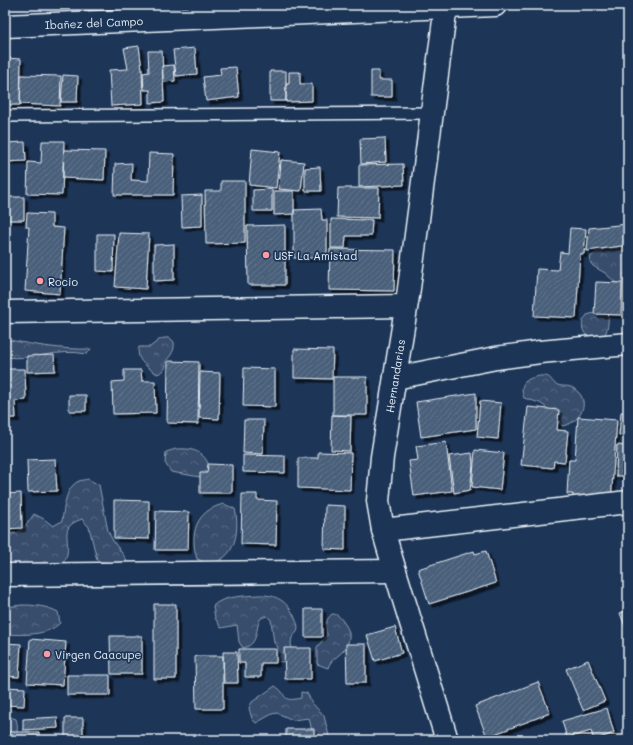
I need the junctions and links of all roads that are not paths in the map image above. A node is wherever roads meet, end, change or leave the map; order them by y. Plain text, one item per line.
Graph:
1 (495, 5) edge
2 (446, 6) edge
3 (5, 26) edge
4 (433, 113) junction
5 (5, 116) edge
6 (406, 306) junction
7 (5, 312) edge
8 (628, 344) edge
9 (395, 378) junction
10 (628, 502) edge
11 (383, 530) junction
12 (395, 570) junction
13 (5, 575) edge
14 (446, 740) edge

1 - 2 street, Ibañez del Campo
2 - 3 street, Ibañez del Campo
2 - 4 street, Hernandarias
4 - 5 lane
4 - 6 street, Hernandarias
6 - 7 street
6 - 9 street, Hernandarias
8 - 9 street
9 - 11 street, Hernandarias
10 - 11 street
11 - 12 street, Hernandarias
12 - 13 street
12 - 14 street, Hernandarias

